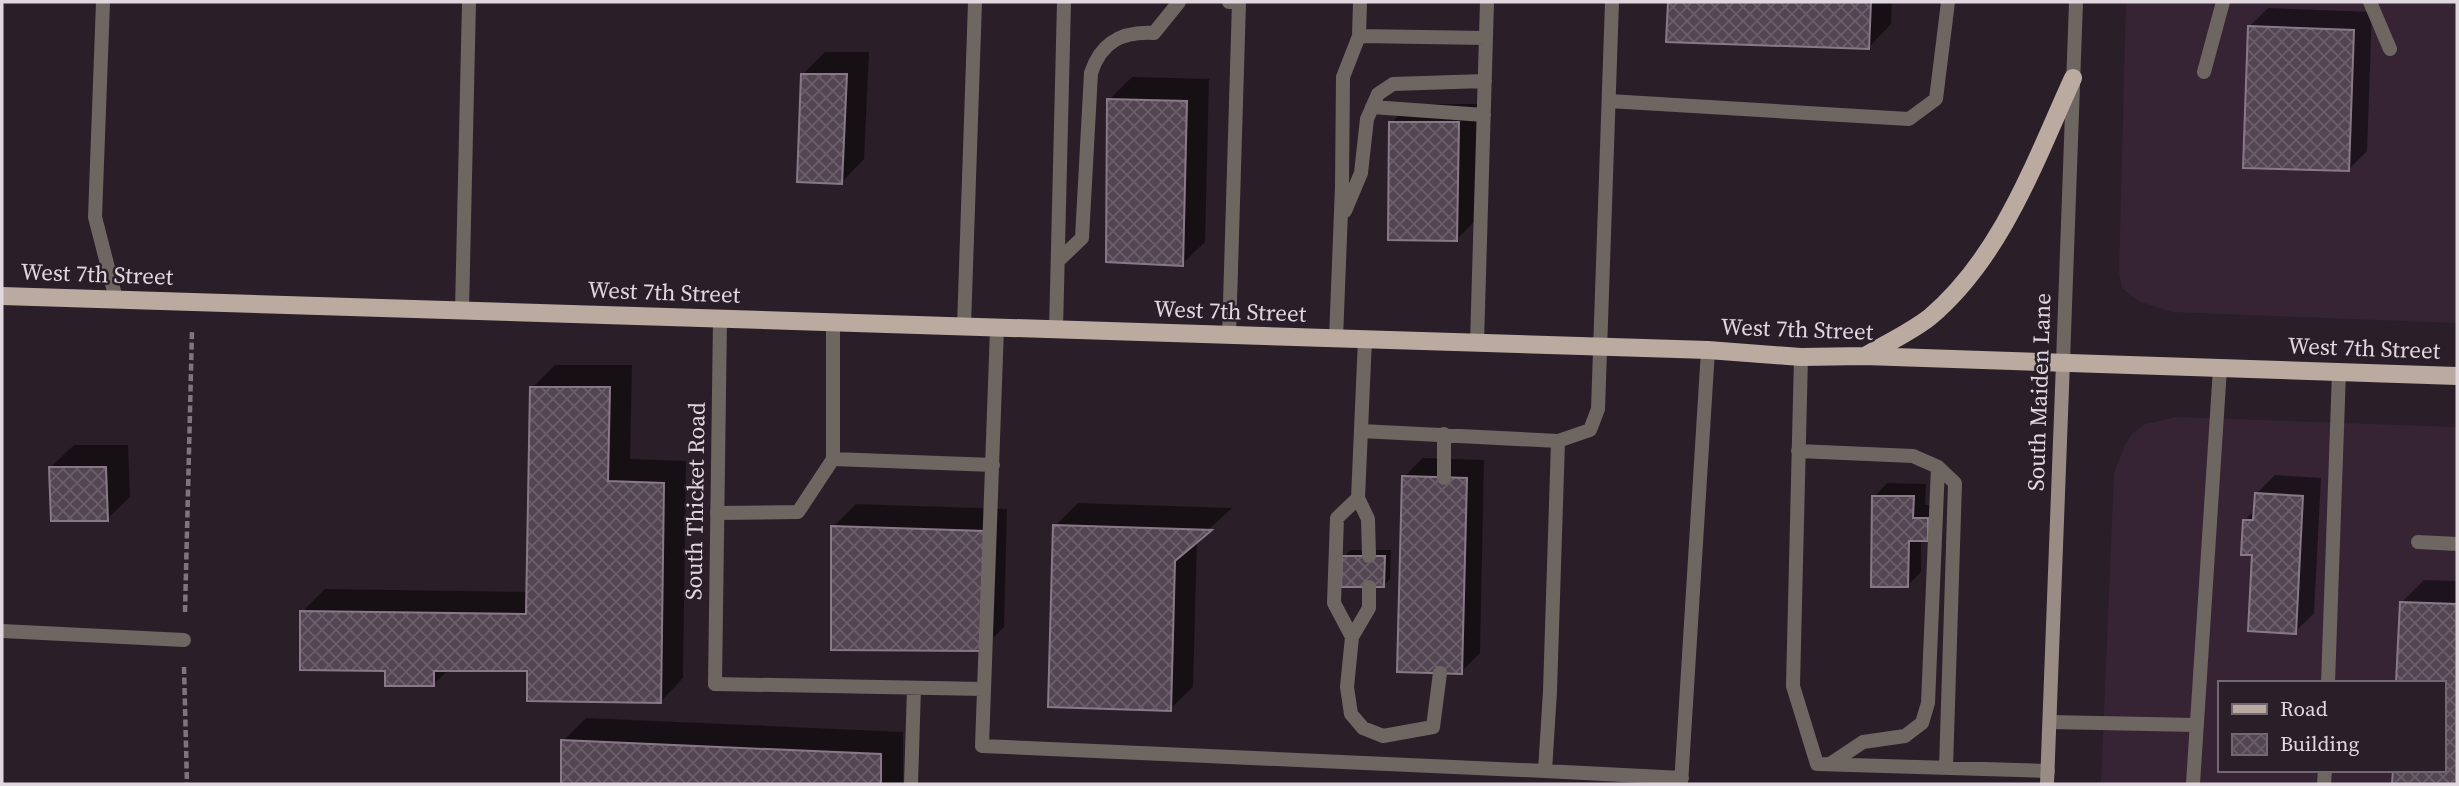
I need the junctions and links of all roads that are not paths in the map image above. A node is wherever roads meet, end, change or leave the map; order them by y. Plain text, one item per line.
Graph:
1 (103, 2) edge
2 (470, 2) edge
3 (975, 2) edge
4 (1064, 2) edge
5 (1179, 2) edge
6 (1229, 2) edge
7 (1360, 2) edge
8 (1487, 2) edge
9 (1612, 2) edge
10 (1948, 2) edge
11 (2076, 2) edge
12 (2223, 2) edge
13 (2370, 2) edge
14 (1359, 36) junction
15 (1486, 38) junction
16 (2390, 50) dead end
17 (2204, 72) dead end
18 (2073, 78) junction
19 (1485, 80) junction
20 (1609, 101) junction
21 (1372, 107) junction
22 (1484, 115) junction
23 (1341, 220) junction
24 (1059, 260) junction
25 (2, 296) edge
26 (116, 299) junction
27 (462, 310) junction
28 (720, 319) junction
29 (833, 323) junction
30 (964, 326) junction
31 (997, 328) junction
32 (1056, 330) junction
33 (1229, 335) junction
34 (1336, 339) junction
35 (1365, 340) junction
36 (1477, 343) junction
37 (1601, 347) junction
38 (1708, 351) junction
39 (1865, 356) junction
40 (1801, 357) junction
41 (2063, 362) junction
42 (2220, 368) junction
43 (2339, 372) junction
44 (2457, 376) edge
45 (1360, 431) junction
46 (1444, 434) junction
47 (1558, 441) junction
48 (1798, 451) junction
49 (834, 459) junction
50 (993, 465) junction
51 (1938, 467) junction
52 (1444, 478) dead end
53 (1358, 498) junction
54 (717, 513) junction
55 (2418, 542) dead end
56 (2457, 544) edge
57 (1369, 556) dead end
58 (1369, 587) dead end
59 (2, 632) edge
60 (1352, 636) junction
61 (184, 640) road end
62 (1440, 673) dead end
63 (2328, 681) edge
64 (914, 688) junction
65 (984, 689) junction
66 (2050, 722) junction
67 (2196, 725) junction
68 (1830, 764) junction
69 (1946, 768) junction
70 (1545, 771) junction
71 (2048, 778) edge
72 (1682, 781) edge
73 (911, 784) edge
74 (2193, 784) edge

1 - 26 street
2 - 27 street
3 - 30 street
4 - 24 street
5 - 24 street
6 - 33 street
7 - 14 street
8 - 15 street
9 - 20 street
10 - 20 street
11 - 18 street, South Maiden Lane
12 - 17 street
13 - 16 street
14 - 15 street
14 - 23 street
15 - 19 street
18 - 39 main road
18 - 41 street, South Maiden Lane
19 - 21 street
19 - 22 street
20 - 37 street
21 - 22 street
21 - 23 street
22 - 36 street
23 - 34 street
24 - 32 street
25 - 26 main road, West 7th Street
26 - 27 main road, West 7th Street
27 - 28 main road, West 7th Street
28 - 29 main road, West 7th Street
28 - 54 street, South Thicket Road
29 - 30 main road, West 7th Street
29 - 49 street
30 - 31 main road, West 7th Street
31 - 32 main road, West 7th Street
31 - 50 street
32 - 33 main road, West 7th Street
33 - 34 main road, West 7th Street
34 - 35 main road, West 7th Street
35 - 36 main road, West 7th Street
35 - 45 street
36 - 37 main road, West 7th Street
37 - 38 main road, West 7th Street
37 - 47 street
38 - 40 main road, West 7th Street
38 - 72 street
39 - 40 main road, West 7th Street
39 - 41 main road, West 7th Street
40 - 48 street
41 - 42 main road, West 7th Street
41 - 66 main road, South Maiden Lane
42 - 43 main road, West 7th Street
42 - 67 street
43 - 44 main road, West 7th Street
43 - 63 street
45 - 46 street
45 - 53 street
46 - 47 street
46 - 52 street
47 - 70 street
48 - 51 street
48 - 68 street
49 - 50 street
49 - 54 street
50 - 65 street
51 - 68 street
51 - 69 street
53 - 57 street
53 - 60 street
54 - 64 street, South Thicket Road
55 - 56 street
58 - 60 street
59 - 61 street
60 - 62 street
64 - 65 street
64 - 73 street
65 - 70 street
66 - 67 street
66 - 71 main road, South Maiden Lane
67 - 74 street
68 - 69 street
69 - 71 street
70 - 72 street

